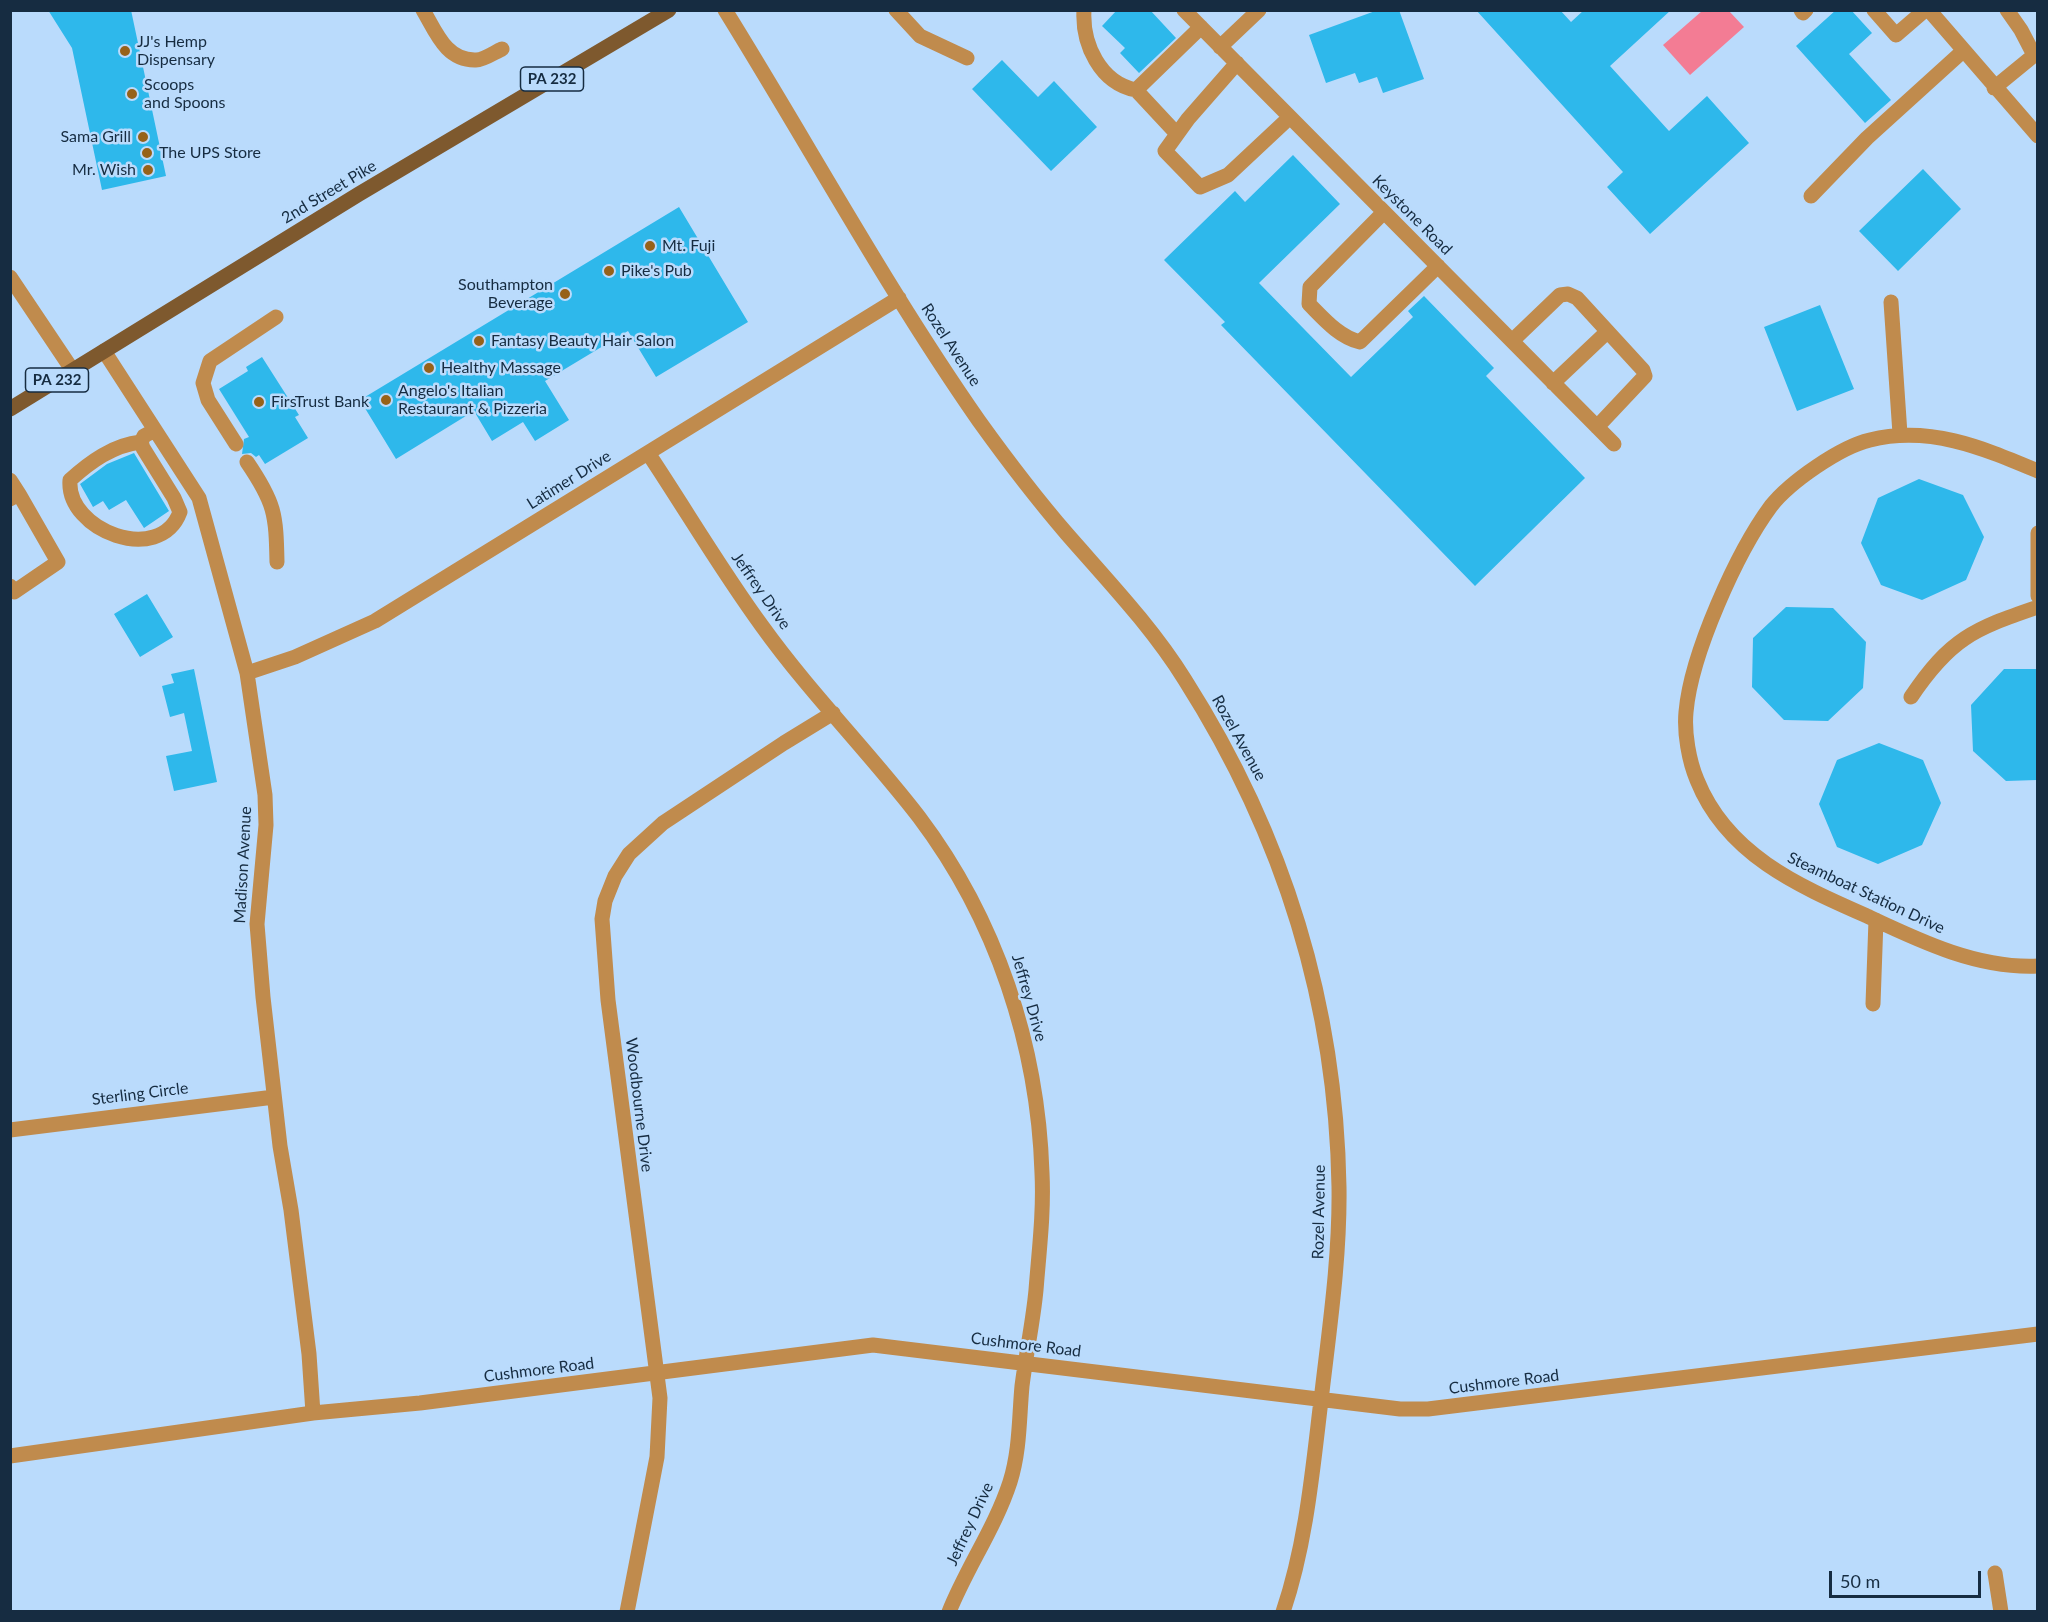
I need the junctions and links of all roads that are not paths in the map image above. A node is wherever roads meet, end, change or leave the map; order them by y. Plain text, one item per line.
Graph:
1 (423, 10) edge
2 (669, 10) edge
3 (725, 10) edge
4 (896, 10) edge
5 (1084, 10) edge
6 (1184, 10) edge
7 (1259, 10) edge
8 (1874, 10) edge
9 (2007, 10) edge
10 (1934, 13) edge
11 (1201, 27) junction
12 (1220, 46) junction
13 (502, 49) dead end
14 (1963, 51) junction
15 (2036, 53) edge
16 (967, 58) dead end
17 (1237, 63) junction
18 (1994, 88) junction
19 (1136, 90) junction
20 (1290, 117) junction
21 (1178, 134) junction
22 (2037, 136) edge
23 (1811, 196) dead end
24 (1384, 212) junction
25 (1438, 266) junction
26 (10, 277) edge
27 (899, 298) junction
28 (1891, 302) dead end
29 (276, 317) dead end
30 (1607, 332) junction
31 (1512, 342) junction
32 (104, 351) junction
33 (73, 371) junction
34 (1553, 383) junction
35 (10, 409) edge
36 (1597, 427) junction
37 (155, 430) junction
38 (1900, 434) junction
39 (141, 442) junction
40 (236, 444) dead end
41 (1614, 444) dead end
42 (648, 453) junction
43 (247, 462) dead end
44 (2037, 471) edge
45 (10, 480) edge
46 (15, 497) edge
47 (2037, 533) edge
48 (277, 562) dead end
49 (10, 586) edge
50 (2037, 597) edge
51 (2037, 607) edge
52 (247, 673) junction
53 (1911, 697) dead end
54 (833, 713) junction
55 (1876, 920) junction
56 (2037, 966) edge
57 (1873, 1004) dead end
58 (274, 1097) junction
59 (10, 1130) edge
60 (2037, 1334) edge
61 (1026, 1365) junction
62 (656, 1372) junction
63 (1321, 1399) junction
64 (313, 1413) junction
65 (10, 1456) edge
66 (1995, 1573) dead end
67 (627, 1611) edge
68 (949, 1611) edge
69 (1283, 1611) edge
70 (2001, 1611) edge

1 - 13 street
2 - 32 main road, 2nd Street Pike / PA 232
3 - 27 street, Rozel Avenue
4 - 16 street
5 - 19 street
6 - 11 street, Keystone Road
7 - 12 street
8 - 10 street
9 - 15 street
10 - 14 street
11 - 12 street, Keystone Road
11 - 19 street
12 - 17 street, Keystone Road
14 - 18 street
14 - 23 street
15 - 18 street
17 - 20 street, Keystone Road
17 - 21 street
18 - 22 street
19 - 21 street
20 - 21 street
20 - 24 street, Keystone Road
24 - 25 street, Keystone Road
24 - 25 street
25 - 31 street, Keystone Road
26 - 33 street
27 - 42 street, Latimer Drive
27 - 63 street, Rozel Avenue
28 - 38 street
29 - 40 street
30 - 31 street
30 - 34 street
30 - 36 street
31 - 34 street, Keystone Road
32 - 33 main road, 2nd Street Pike / PA 232
32 - 37 street, Madison Avenue
33 - 35 main road, 2nd Street Pike / PA 232
34 - 36 street, Keystone Road
36 - 41 street, Keystone Road
37 - 39 street
37 - 52 street, Madison Avenue
38 - 44 street, Steamboat Station Drive
38 - 55 street, Steamboat Station Drive
39 - 39 street
42 - 52 street, Latimer Drive
42 - 54 street, Jeffrey Drive
43 - 48 street
45 - 46 street
46 - 49 street
47 - 50 street
51 - 53 street
52 - 58 street, Madison Avenue
54 - 61 street, Jeffrey Drive
54 - 62 street, Woodbourne Drive
55 - 56 street, Steamboat Station Drive
55 - 57 street
58 - 59 street, Sterling Circle
58 - 64 street, Madison Avenue
60 - 63 street, Cushmore Road
61 - 62 street, Cushmore Road
61 - 63 street, Cushmore Road
61 - 68 street, Jeffrey Drive
62 - 64 street, Cushmore Road
62 - 67 street, Woodbourne Drive
63 - 69 street, Rozel Avenue
64 - 65 street, Cushmore Road
66 - 70 street

